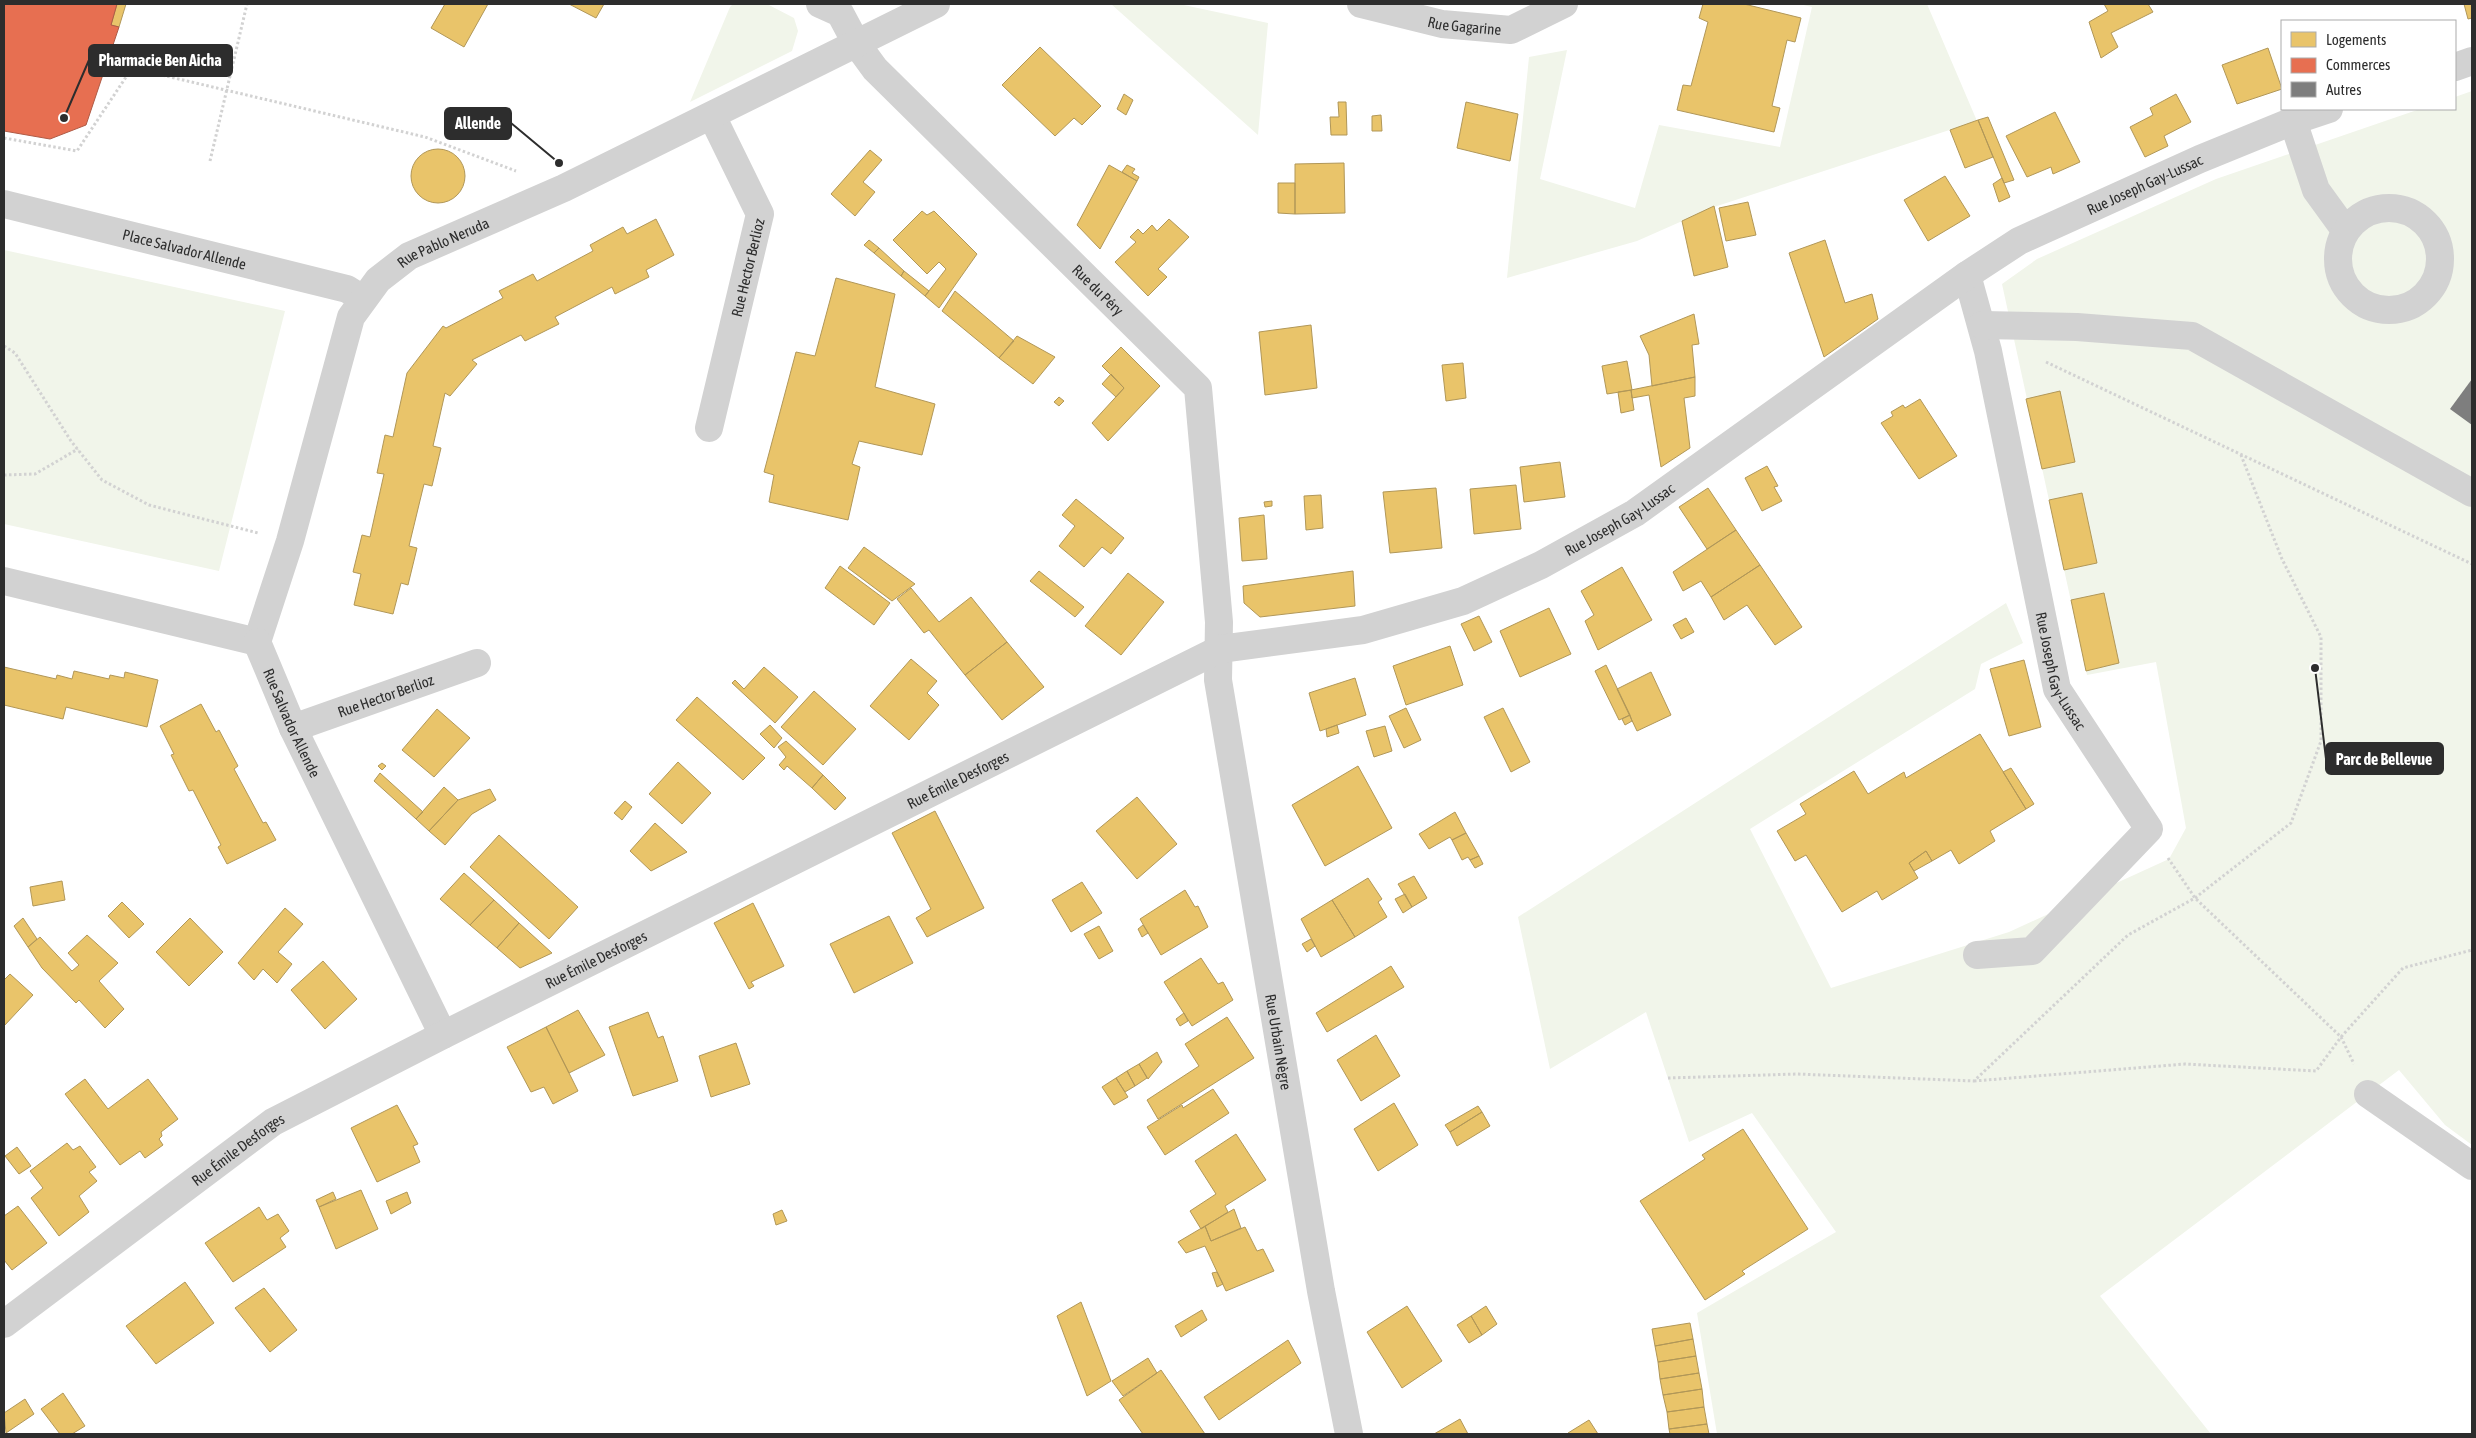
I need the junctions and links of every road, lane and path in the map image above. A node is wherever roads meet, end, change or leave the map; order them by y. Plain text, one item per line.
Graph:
1 (247, 4) edge
2 (820, 4) edge
3 (936, 4) edge
4 (1362, 4) edge
5 (1564, 4) edge
6 (856, 43) junction
7 (2472, 61) edge
8 (2456, 67) edge
9 (226, 91) junction
10 (2326, 110) edge
11 (712, 116) junction
12 (2293, 121) junction
13 (4, 138) edge
14 (210, 160) dead end
15 (564, 188) junction
16 (4, 204) edge
17 (2345, 230) dead end
18 (1967, 275) junction
19 (363, 299) junction
20 (1982, 325) junction
21 (4, 346) edge
22 (2043, 360) dead end
23 (709, 428) dead end
24 (78, 449) junction
25 (4, 475) edge
26 (2472, 492) edge
27 (290, 541) junction
28 (2472, 564) edge
29 (4, 581) edge
30 (257, 642) junction
31 (1220, 649) junction
32 (477, 663) dead end
33 (293, 728) junction
34 (2149, 829) junction
35 (2472, 950) edge
36 (1977, 955) dead end
37 (443, 1035) junction
38 (2341, 1037) junction
39 (1974, 1081) dead end
40 (2368, 1094) joint
41 (2472, 1166) edge
42 (4, 1324) edge
43 (1349, 1434) edge

1 - 9 path
2 - 6 street, Rue du Péry
3 - 6 street
4 - 5 street, Rue Gagarine
6 - 11 street, Rue Pablo Neruda
6 - 31 street, Rue du Péry
7 - 8 street
9 - 13 path
9 - 14 path
9 - 15 path
10 - 12 street, Rue Joseph Gay-Lussac
11 - 15 street, Rue Pablo Neruda
11 - 23 street, Rue Hector Berlioz
12 - 17 street
12 - 18 street, Rue Joseph Gay-Lussac
15 - 19 street, Rue Pablo Neruda
16 - 19 street, Place Salvador Allende
18 - 20 street, Rue Joseph Gay-Lussac
18 - 31 street, Rue Joseph Gay-Lussac
19 - 27 street, Rue Pablo Neruda
20 - 26 street
20 - 34 street, Rue Joseph Gay-Lussac
21 - 24 path
22 - 28 path
24 - 25 path
24 - 27 path
27 - 30 street, Rue Pablo Neruda
29 - 30 street
30 - 33 street, Rue Salvador Allende
31 - 37 street, Rue Émile Desforges
31 - 43 street, Rue Urbain Nègre
32 - 33 street, Rue Hector Berlioz
33 - 37 street, Rue Salvador Allende
34 - 36 street
34 - 38 path
35 - 38 path
37 - 42 street, Rue Émile Desforges
38 - 39 path
38 - 40 path
40 - 41 street

